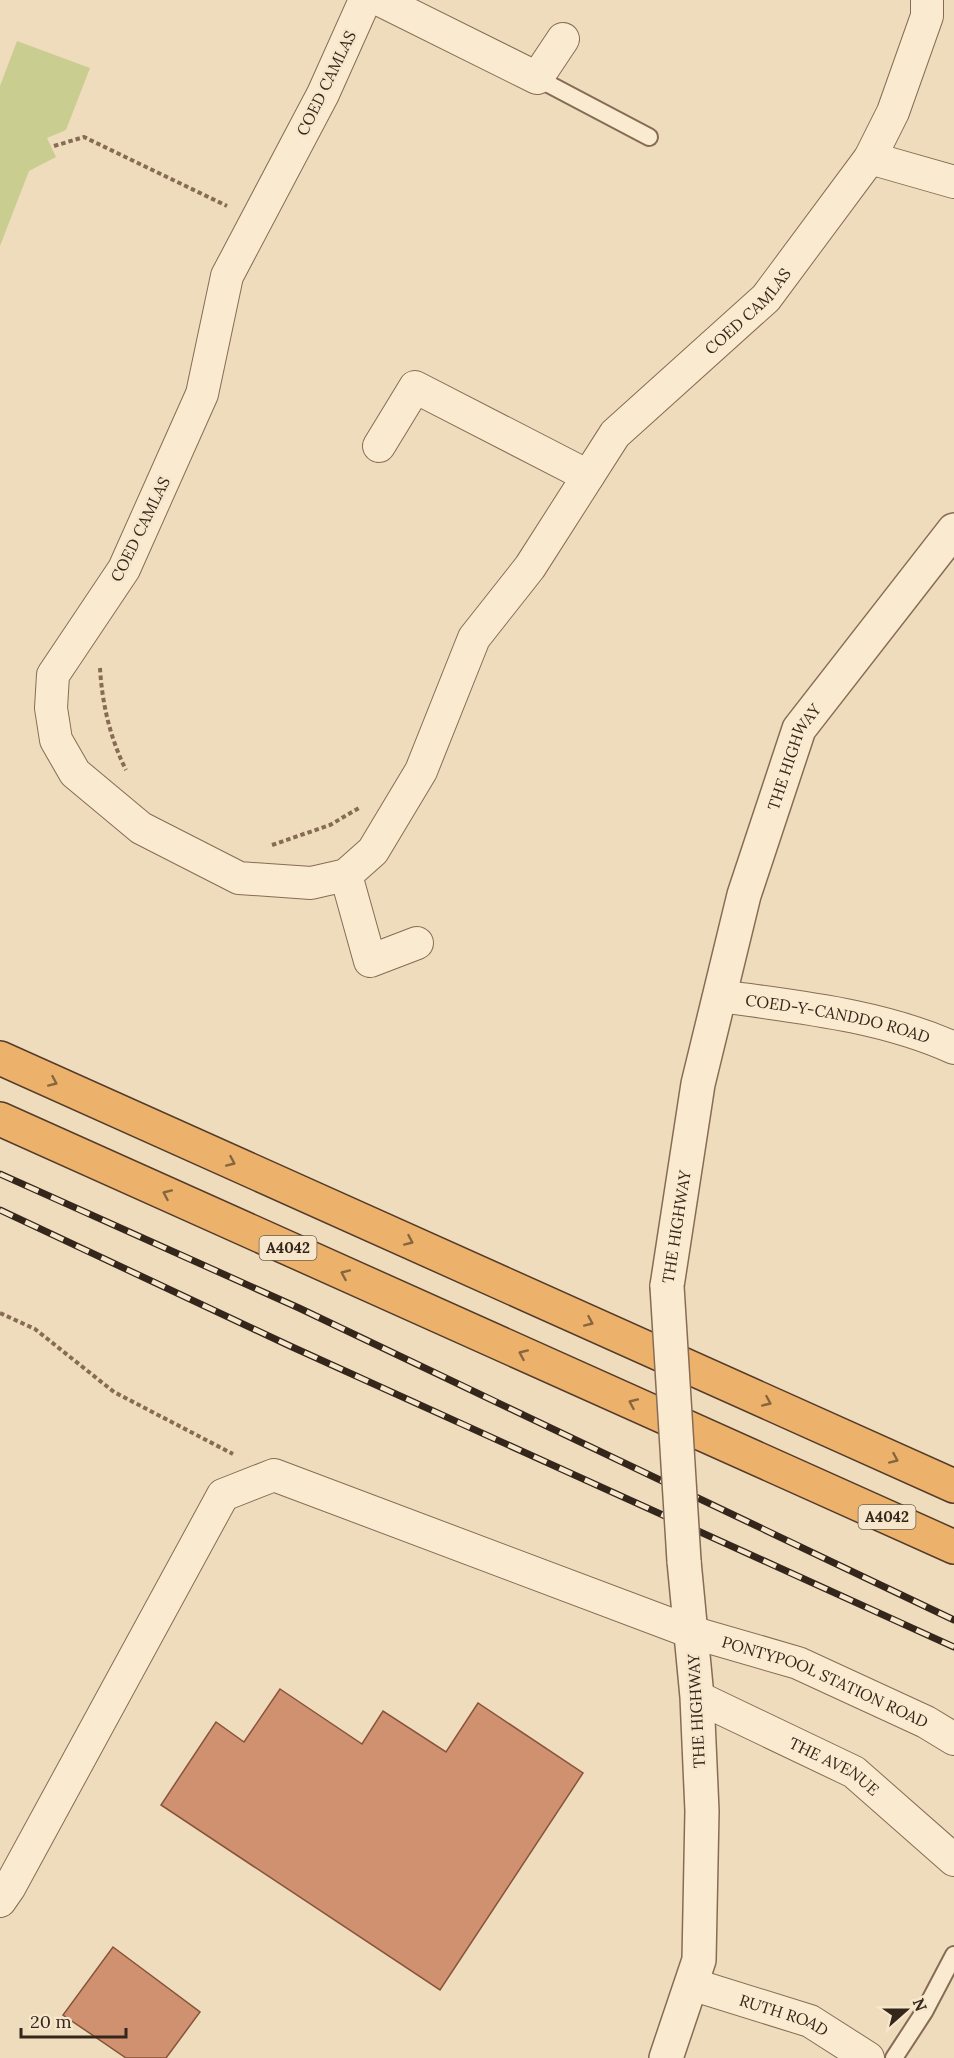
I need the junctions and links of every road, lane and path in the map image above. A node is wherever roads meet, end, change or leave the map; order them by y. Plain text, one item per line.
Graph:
1 (365, 0) edge
2 (380, 0) edge
3 (927, 0) edge
4 (563, 39) dead end
5 (537, 78) junction
6 (650, 137) dead end
7 (54, 146) dead end
8 (870, 158) junction
9 (954, 182) edge
10 (256, 220) junction
11 (379, 446) dead end
12 (588, 476) junction
13 (954, 530) edge
14 (100, 665) dead end
15 (128, 774) dead end
16 (360, 807) dead end
17 (271, 845) dead end
18 (346, 875) junction
19 (417, 943) dead end
20 (720, 996) junction
21 (953, 1045) edge
22 (0, 1058) edge
23 (0, 1119) edge
24 (0, 1313) edge
25 (274, 1476) junction
26 (954, 1486) edge
27 (954, 1547) edge
28 (691, 1632) junction
29 (698, 1697) junction
30 (954, 1739) edge
31 (954, 1860) edge
32 (0, 1901) edge
33 (954, 1955) edge
34 (691, 1984) junction
35 (666, 2058) edge
36 (868, 2058) edge
37 (894, 2058) edge

1 - 10 street, COED CAMLAS
2 - 5 street
3 - 8 street, COED CAMLAS
4 - 5 street
5 - 6 lane
7 - 10 path
8 - 9 street
8 - 12 street, COED CAMLAS
10 - 18 street, COED CAMLAS
11 - 12 street
12 - 18 street, COED CAMLAS
13 - 20 street, THE HIGHWAY
14 - 15 path
16 - 17 path
18 - 19 street
20 - 21 street, COED-Y-CANDDO ROAD
20 - 28 street, THE HIGHWAY, bridge
22 -> 26 highway
27 -> 23 highway, A4042
24 - 25 path
25 - 28 street, PONTYPOOL STATION ROAD
25 - 32 street
28 - 29 street, THE HIGHWAY
28 - 30 street, PONTYPOOL STATION ROAD
29 - 31 street, THE AVENUE
29 - 34 street, THE HIGHWAY
33 - 37 lane
34 - 35 street, THE HIGHWAY
34 - 36 street, RUTH ROAD

